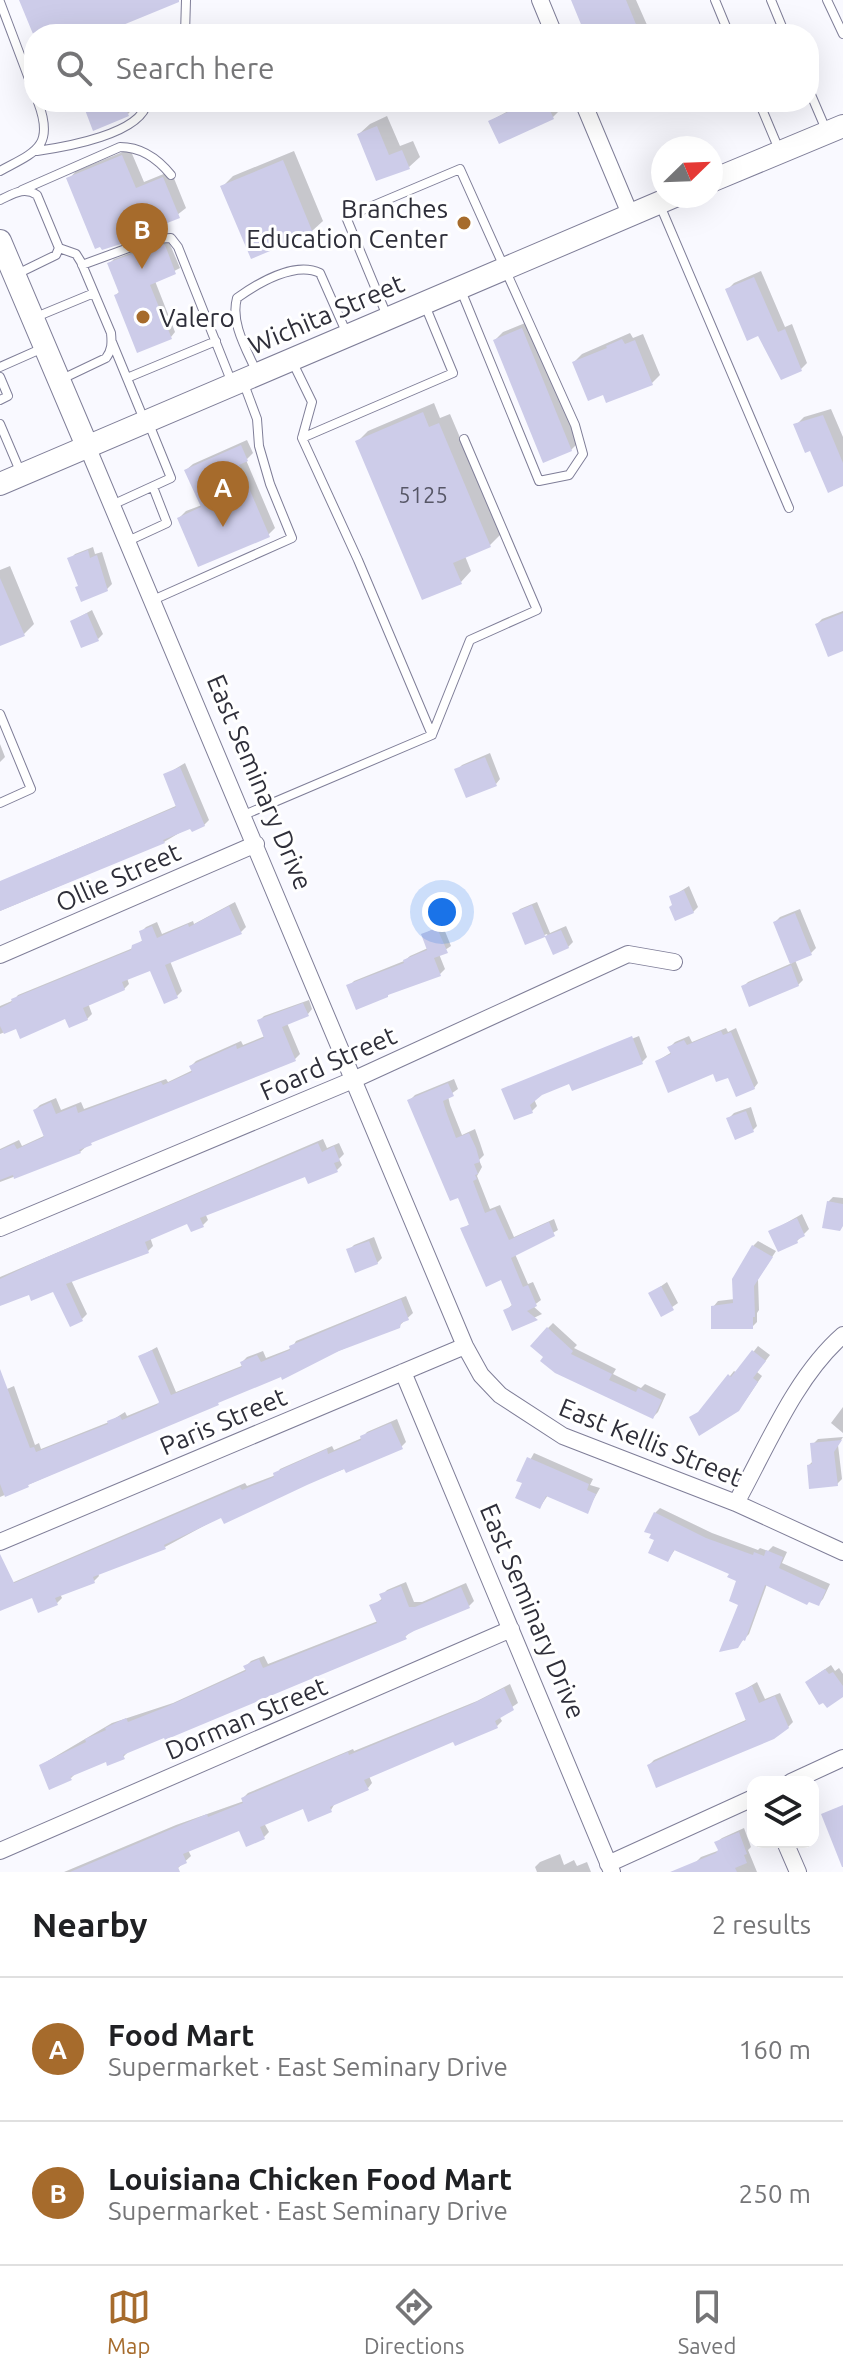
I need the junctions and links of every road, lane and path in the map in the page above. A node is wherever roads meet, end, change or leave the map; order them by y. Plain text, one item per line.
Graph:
1 (186, 0) edge
2 (540, 0) edge
3 (715, 0) edge
4 (771, 0) edge
5 (827, 0) edge
6 (0, 2) edge
7 (185, 24) edge
8 (550, 24) edge
9 (725, 24) edge
10 (781, 24) edge
11 (843, 34) edge
12 (24, 66) edge
13 (819, 105) edge
14 (40, 112) edge
15 (144, 112) edge
16 (587, 112) edge
17 (763, 112) edge
18 (835, 130) edge
19 (37, 151) junction
20 (780, 152) junction
21 (0, 171) edge
22 (171, 175) dead end
23 (723, 176) edge
24 (22, 190) junction
25 (0, 200) edge
26 (651, 205) edge
27 (671, 208) edge
28 (630, 214) junction
29 (1, 246) edge
30 (59, 248) junction
31 (82, 265) junction
32 (506, 268) junction
33 (14, 275) junction
34 (460, 287) junction
35 (94, 293) junction
36 (423, 303) junction
37 (388, 318) junction
38 (33, 319) junction
39 (348, 335) junction
40 (216, 341) junction
41 (111, 342) junction
42 (45, 348) junction
43 (291, 359) junction
44 (0, 367) edge
45 (0, 377) edge
46 (127, 378) junction
47 (244, 379) junction
48 (59, 380) junction
49 (0, 400) edge
50 (147, 421) junction
51 (0, 424) edge
52 (302, 438) junction
53 (464, 439) dead end
54 (87, 446) junction
55 (22, 474) junction
56 (0, 484) edge
57 (153, 487) junction
58 (112, 505) junction
59 (789, 508) dead end
60 (128, 541) junction
61 (153, 600) junction
62 (0, 714) edge
63 (432, 735) junction
64 (0, 803) edge
65 (244, 815) junction
66 (256, 844) junction
67 (0, 955) edge
68 (674, 962) dead end
69 (353, 1080) junction
70 (0, 1228) edge
71 (843, 1335) edge
72 (465, 1346) junction
73 (403, 1372) junction
74 (736, 1503) junction
75 (0, 1542) edge
76 (843, 1552) edge
77 (511, 1629) junction
78 (843, 1758) edge
79 (804, 1776) edge
80 (747, 1801) edge
81 (788, 1848) edge
82 (0, 1851) edge
83 (610, 1868) edge
84 (798, 1872) edge

1 - 7 lane
2 - 8 street
3 - 9 lane
4 - 10 lane
5 - 11 lane
6 - 12 lane
13 - 18 lane
14 - 19 lane
15 - 19 lane
16 - 28 street
17 - 20 lane
18 - 20 main road
19 - 21 lane
20 - 23 main road
22 - 24 lane
24 - 25 lane
24 - 30 lane
26 - 28 main road, Wichita Street
27 - 59 lane
28 - 32 main road, Wichita Street
29 - 33 main road, East Seminary Drive
30 - 31 lane
30 - 33 lane
31 - 35 lane
31 - 40 lane
32 - 34 main road, Wichita Street
32 - 34 lane
32 - 37 lane
33 - 38 main road, East Seminary Drive
34 - 36 main road, Wichita Street
35 - 38 lane
35 - 41 lane
36 - 37 main road, Wichita Street
36 - 52 lane
37 - 39 main road, Wichita Street
38 - 42 main road, East Seminary Drive
39 - 43 main road, Wichita Street
39 - 47 lane
40 - 46 lane
40 - 47 lane
41 - 46 lane
41 - 48 lane
42 - 44 lane
42 - 48 main road, East Seminary Drive
43 - 47 main road, Wichita Street
43 - 52 lane
45 - 49 lane
46 - 50 lane
47 - 50 main road, Wichita Street
47 - 61 lane
48 - 54 main road, East Seminary Drive
50 - 54 main road, Wichita Street
50 - 57 lane
51 - 55 lane
52 - 63 lane
53 - 63 lane
54 - 55 main road, Wichita Street
54 - 58 street, East Seminary Drive
55 - 56 main road, Wichita Street
57 - 58 lane
57 - 60 lane
58 - 60 street, East Seminary Drive
60 - 61 street, East Seminary Drive
61 - 65 street, East Seminary Drive
62 - 64 lane
63 - 65 lane
65 - 66 street, East Seminary Drive
66 - 67 street, Ollie Street
66 - 69 street, East Seminary Drive
68 - 69 street, Foard Street
69 - 70 street, Foard Street
69 - 72 street, East Seminary Drive
71 - 74 street
72 - 73 street, Paris Street
72 - 74 street, East Kellis Street
73 - 75 street, Paris Street
73 - 77 street, East Seminary Drive
74 - 76 street, East Kellis Street
77 - 82 street, Dorman Street
77 - 83 street, East Seminary Drive
78 - 79 street
80 - 83 street
81 - 84 street

